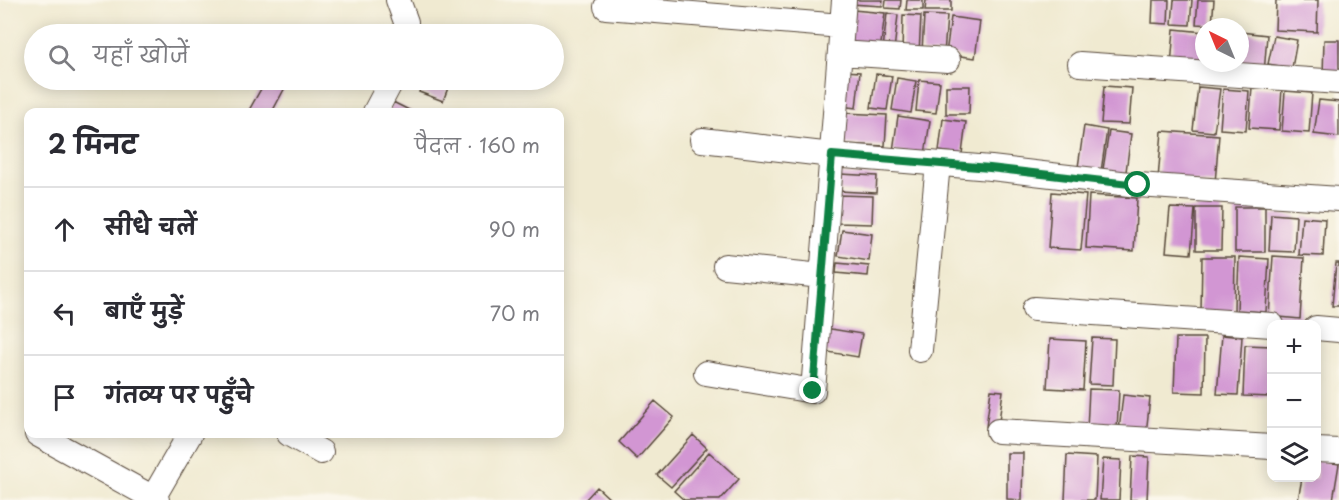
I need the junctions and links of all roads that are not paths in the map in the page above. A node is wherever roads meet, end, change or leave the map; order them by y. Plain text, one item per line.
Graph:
1 (398, 0) edge
2 (844, 0) edge
3 (606, 7) dead end
4 (406, 24) edge
5 (842, 26) junction
6 (840, 53) junction
7 (948, 60) dead end
8 (1080, 64) dead end
9 (1339, 82) edge
10 (387, 90) edge
11 (377, 108) edge
12 (702, 140) dead end
13 (832, 155) junction
14 (938, 164) junction
15 (1339, 199) edge
16 (726, 266) dead end
17 (822, 276) junction
18 (1034, 309) dead end
19 (1267, 325) edge
20 (1321, 328) edge
21 (1339, 330) edge
22 (920, 350) dead end
23 (706, 373) dead end
24 (998, 431) dead end
25 (44, 438) edge
26 (188, 438) edge
27 (296, 438) edge
28 (1267, 447) edge
29 (1321, 450) edge
30 (1339, 451) edge
31 (321, 452) dead end
32 (155, 499) edge

1 - 4 street
2 - 5 street
3 - 5 street
5 - 6 street
6 - 7 street
6 - 13 street
8 - 9 street
10 - 11 street
12 - 13 street
13 - 14 street
13 - 17 street
14 - 15 street
14 - 22 street
16 - 17 street
17 - 23 street
18 - 19 street
20 - 21 street
24 - 28 street
25 - 32 street
26 - 32 street
27 - 31 street
29 - 30 street

